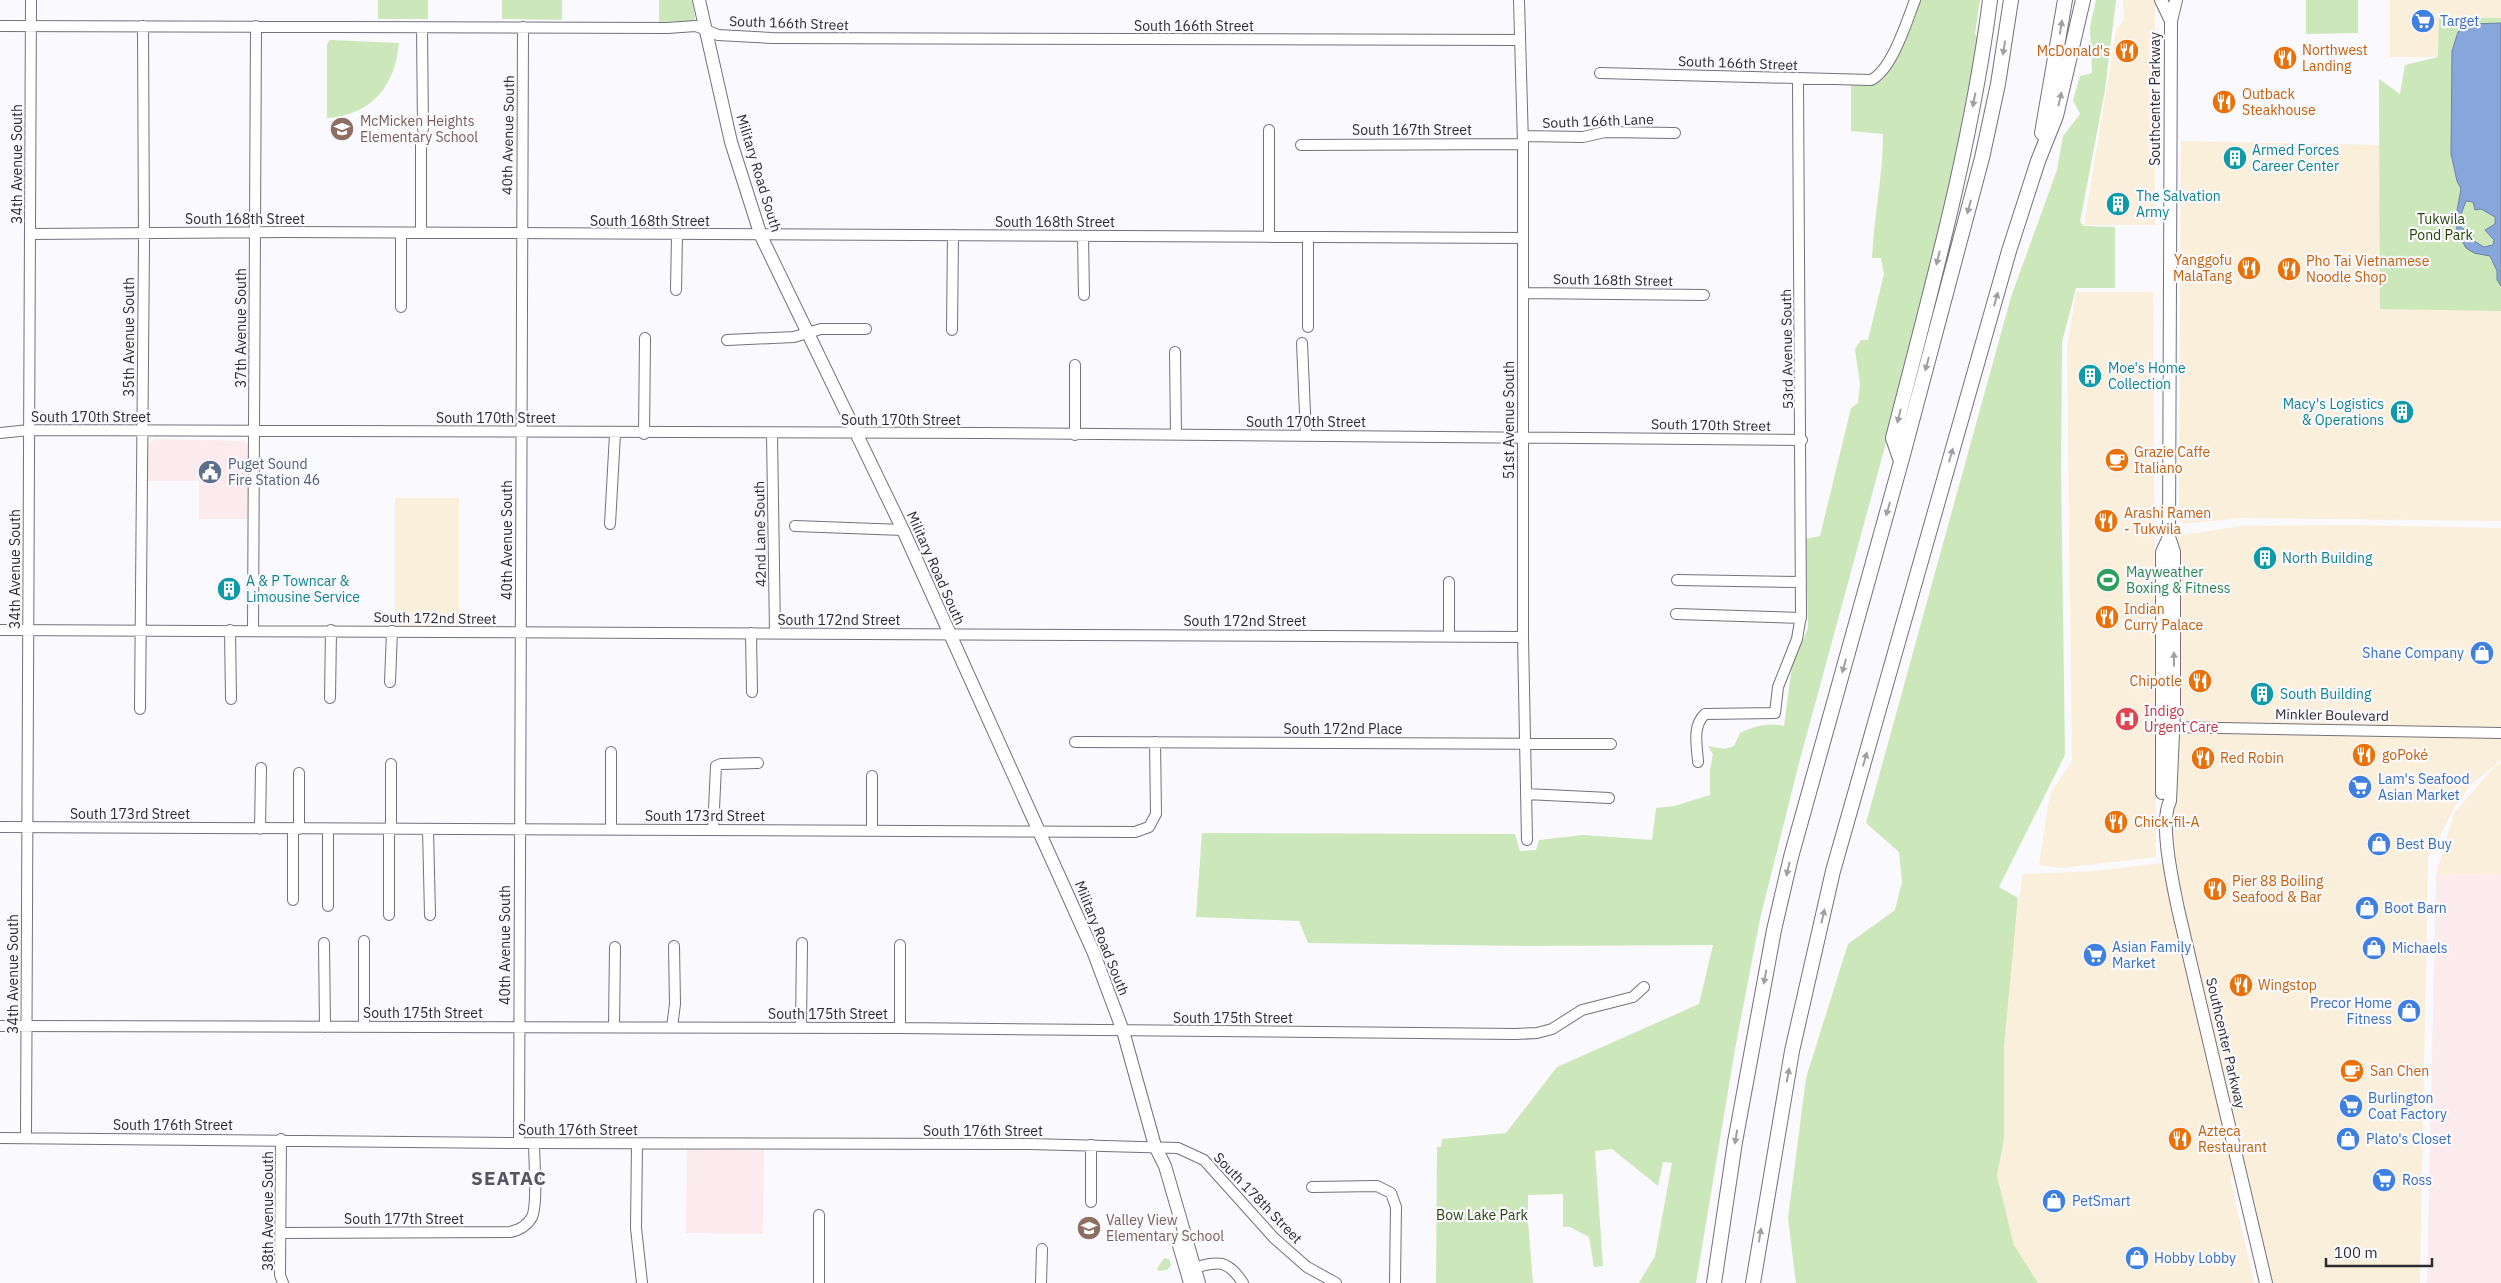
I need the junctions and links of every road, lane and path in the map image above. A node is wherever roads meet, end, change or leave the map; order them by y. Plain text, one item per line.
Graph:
1 (31, 0) edge
2 (699, 0) edge
3 (1519, 0) edge
4 (1916, 0) edge
5 (1990, 0) edge
6 (2011, 0) edge
7 (2065, 0) edge
8 (2083, 0) edge
9 (2161, 0) edge
10 (2176, 0) edge
11 (2171, 21) junction
12 (0, 26) edge
13 (31, 26) junction
14 (143, 26) junction
15 (256, 26) junction
16 (422, 27) junction
17 (523, 28) junction
18 (706, 30) junction
19 (1519, 40) junction
20 (1600, 73) dead end
21 (1798, 79) junction
22 (1269, 130) dead end
23 (1675, 133) dead end
24 (1523, 140) junction
25 (1302, 145) dead end
26 (2038, 161) junction
27 (255, 232) junction
28 (400, 233) junction
29 (421, 233) junction
30 (31, 234) junction
31 (144, 234) junction
32 (521, 234) junction
33 (677, 236) junction
34 (761, 236) junction
35 (953, 236) junction
36 (1084, 236) junction
37 (1269, 237) junction
38 (1308, 237) junction
39 (1522, 238) junction
40 (676, 290) dead end
41 (1522, 292) junction
42 (1084, 295) dead end
43 (1704, 295) dead end
44 (401, 307) dead end
45 (1308, 327) dead end
46 (866, 329) dead end
47 (952, 330) dead end
48 (808, 332) junction
49 (645, 338) dead end
50 (728, 340) dead end
51 (1302, 343) dead end
52 (1175, 352) dead end
53 (1075, 365) dead end
54 (29, 430) junction
55 (142, 431) junction
56 (254, 431) junction
57 (522, 432) junction
58 (0, 433) edge
59 (856, 433) junction
60 (615, 434) junction
61 (644, 434) junction
62 (772, 434) junction
63 (1076, 435) junction
64 (1176, 435) junction
65 (1306, 436) junction
66 (1522, 437) junction
67 (1802, 440) junction
68 (1901, 462) junction
69 (610, 524) dead end
70 (795, 526) dead end
71 (903, 530) junction
72 (1677, 580) dead end
73 (1448, 582) dead end
74 (1802, 582) junction
75 (1676, 614) dead end
76 (1801, 618) junction
77 (141, 629) junction
78 (0, 630) edge
79 (29, 630) junction
80 (230, 630) junction
81 (253, 630) junction
82 (331, 630) junction
83 (392, 631) junction
84 (521, 633) junction
85 (751, 633) junction
86 (775, 633) junction
87 (949, 634) junction
88 (1449, 636) junction
89 (1523, 637) junction
90 (390, 682) dead end
91 (752, 692) dead end
92 (330, 698) dead end
93 (231, 699) dead end
94 (140, 709) dead end
95 (2168, 727) junction
96 (2501, 733) edge
97 (1075, 742) dead end
98 (1155, 742) junction
99 (1524, 744) junction
100 (1611, 744) dead end
101 (611, 752) dead end
102 (1698, 762) dead end
103 (758, 763) dead end
104 (391, 764) dead end
105 (261, 768) dead end
106 (299, 773) dead end
107 (872, 776) dead end
108 (1526, 794) junction
109 (1609, 798) dead end
110 (0, 827) edge
111 (27, 827) junction
112 (390, 828) junction
113 (260, 829) junction
114 (296, 829) junction
115 (328, 829) junction
116 (428, 829) junction
117 (520, 829) junction
118 (611, 829) junction
119 (713, 830) junction
120 (872, 830) junction
121 (1039, 830) junction
122 (1527, 840) dead end
123 (293, 900) dead end
124 (328, 906) dead end
125 (389, 914) dead end
126 (430, 915) dead end
127 (364, 942) dead end
128 (324, 943) dead end
129 (802, 944) dead end
130 (900, 945) dead end
131 (674, 946) dead end
132 (615, 947) dead end
133 (1644, 987) dead end
134 (0, 1026) edge
135 (27, 1026) junction
136 (325, 1027) junction
137 (364, 1027) junction
138 (519, 1027) junction
139 (614, 1027) junction
140 (672, 1028) junction
141 (802, 1028) junction
142 (900, 1028) junction
143 (1123, 1031) junction
144 (0, 1138) edge
145 (26, 1138) junction
146 (281, 1139) junction
147 (519, 1143) junction
148 (534, 1143) junction
149 (637, 1144) junction
150 (1091, 1145) junction
151 (1155, 1146) junction
152 (1312, 1187) dead end
153 (1091, 1202) dead end
154 (819, 1215) dead end
155 (281, 1233) junction
156 (1042, 1249) dead end
157 (1190, 1269) junction
158 (283, 1283) edge
159 (642, 1283) edge
160 (819, 1283) edge
161 (1041, 1283) edge
162 (1190, 1283) edge
163 (1199, 1283) edge
164 (1243, 1283) edge
165 (1336, 1283) edge
166 (1395, 1283) edge
167 (1714, 1283) edge
168 (1753, 1283) edge
169 (2266, 1283) edge

1 - 13 street, 34th Avenue South
2 - 18 main road, Military Road South
3 - 19 street, 51st Avenue South
4 - 21 street, South 166th Street
5 -> 68 highway
6 -> 68 highway
26 -> 7 highway
26 -> 8 highway
9 - 11 main road, Southcenter Parkway
10 - 11 main road, Southcenter Parkway
11 - 95 main road, Southcenter Parkway
12 - 13 street, South 166th Street
13 - 14 street, South 166th Street
13 - 30 street, 34th Avenue South
14 - 15 street, South 166th Street
14 - 31 street, 35th Avenue South
15 - 16 street, South 166th Street
15 - 27 street, 37th Avenue South
16 - 17 street, South 166th Street
16 - 29 street
17 - 18 street, South 166th Street
17 - 32 street, 40th Avenue South
18 - 19 street, South 166th Street
18 - 34 main road, Military Road South
19 - 24 street, 51st Avenue South
20 - 21 street, South 166th Street
21 - 67 street, 53rd Avenue South
22 - 37 street
23 - 24 street, South 166th Lane
24 - 25 street, South 167th Street
24 - 39 street, 51st Avenue South
168 -> 26 highway
27 - 28 street, South 168th Street
27 - 31 street, South 168th Street
27 - 56 street, 37th Avenue South
28 - 29 street, South 168th Street
28 - 44 street
29 - 32 street, South 168th Street
30 - 31 street, South 168th Street
30 - 54 street, 34th Avenue South
31 - 55 street, 35th Avenue South
32 - 33 street, South 168th Street
32 - 57 street, 40th Avenue South
33 - 34 street, South 168th Street
33 - 40 street
34 - 35 street, South 168th Street
34 - 48 main road, Military Road South
35 - 36 street, South 168th Street
35 - 47 street
36 - 37 street, South 168th Street
36 - 42 street
37 - 38 street, South 168th Street
38 - 39 street, South 168th Street
38 - 45 street
39 - 41 street, 51st Avenue South
41 - 43 street, South 168th Street
41 - 66 street, 51st Avenue South
46 - 48 street
48 - 50 street
48 - 59 main road, Military Road South
49 - 61 street
51 - 65 street
52 - 64 street
53 - 63 street
54 - 55 street, South 170th Street
54 - 58 street, South 170th Street
54 - 79 street, 34th Avenue South
55 - 56 street, South 170th Street
55 - 77 street, 35th Avenue South
56 - 57 street, South 170th Street
56 - 81 street, 37th Avenue South
57 - 60 street, South 170th Street
57 - 84 street, 40th Avenue South
59 - 62 street, South 170th Street
59 - 63 street, South 170th Street
59 - 71 main road, Military Road South
60 - 61 street, South 170th Street
60 - 69 street
61 - 62 street, South 170th Street
62 - 86 street, 42nd Lane South
63 - 64 street, South 170th Street
64 - 65 street, South 170th Street
65 - 66 street, South 170th Street
66 - 67 street, South 170th Street
66 - 89 street, 51st Avenue South
67 - 74 street, 53rd Avenue South
68 -> 167 highway
70 - 71 street
71 - 87 main road, Military Road South
72 - 74 street
73 - 88 street
74 - 76 street, 53rd Avenue South
75 - 76 street
76 - 102 street, 53rd Avenue South
77 - 79 street, South 172nd Street
77 - 80 street, South 172nd Street
77 - 94 street, 35th Avenue South
78 - 79 street, South 172nd Street
79 - 111 street, 34th Avenue South
80 - 81 street, South 172nd Street
80 - 93 street
81 - 82 street, South 172nd Street
82 - 83 street, South 172nd Street
82 - 92 street
83 - 84 street, South 172nd Street
83 - 90 street
84 - 85 street, South 172nd Street
84 - 117 street, 40th Avenue South
85 - 86 street, South 172nd Street
85 - 91 street
86 - 87 street, South 172nd Street
87 - 88 street, South 172nd Street
87 - 121 main road, Military Road South
88 - 89 street, South 172nd Street
89 - 99 street, 51st Avenue South
95 - 96 street, Minkler Boulevard
95 - 169 main road, Southcenter Parkway
97 - 98 street, South 172nd Place
98 - 99 street, South 172nd Place
98 - 121 street, South 173rd Street
99 - 100 street, South 172nd Place
99 - 108 street, 51st Avenue South
101 - 118 street
103 - 119 street
104 - 112 street
105 - 113 street
106 - 114 street
107 - 120 street
108 - 109 street
108 - 122 street, 51st Avenue South
110 - 111 street, South 173rd Street
111 - 113 street, South 173rd Street
111 - 135 street, 34th Avenue South
112 - 115 street, South 173rd Street
112 - 116 street, South 173rd Street
112 - 125 street
113 - 114 street, South 173rd Street
114 - 115 street, South 173rd Street
114 - 123 street
115 - 124 street
116 - 117 street, South 173rd Street
116 - 126 street
117 - 118 street, South 173rd Street
117 - 138 street, 40th Avenue South
118 - 119 street, South 173rd Street
119 - 120 street, South 173rd Street
120 - 121 street, South 173rd Street
121 - 143 main road, Military Road South
127 - 137 street
128 - 136 street
129 - 141 street
130 - 142 street
131 - 140 street
132 - 139 street
133 - 143 street, South 175th Street
134 - 135 street, South 175th Street
135 - 136 street, South 175th Street
135 - 145 street, 34th Avenue South
136 - 137 street, South 175th Street
137 - 138 street, South 175th Street
138 - 139 street, South 175th Street
138 - 147 street, 40th Avenue South
139 - 140 street, South 175th Street
140 - 141 street, South 175th Street
141 - 142 street, South 175th Street
142 - 143 street, South 175th Street
143 - 151 main road, Military Road South
144 - 145 street, South 176th Street
145 - 146 street, South 176th Street
146 - 147 street, South 176th Street
146 - 155 street, 38th Avenue South
147 - 148 street, South 176th Street
148 - 149 street, South 176th Street
148 - 155 street, South 177th Street
149 - 150 street, South 176th Street
149 - 159 street
150 - 151 street, South 176th Street
150 - 153 street
151 - 157 main road, Military Road South
151 - 165 street, South 178th Street
152 - 166 street
154 - 160 street
155 - 158 street, 38th Avenue South
156 - 161 street
157 - 162 main road, Military Road South
157 - 163 main road, Military Road South
157 - 164 street

